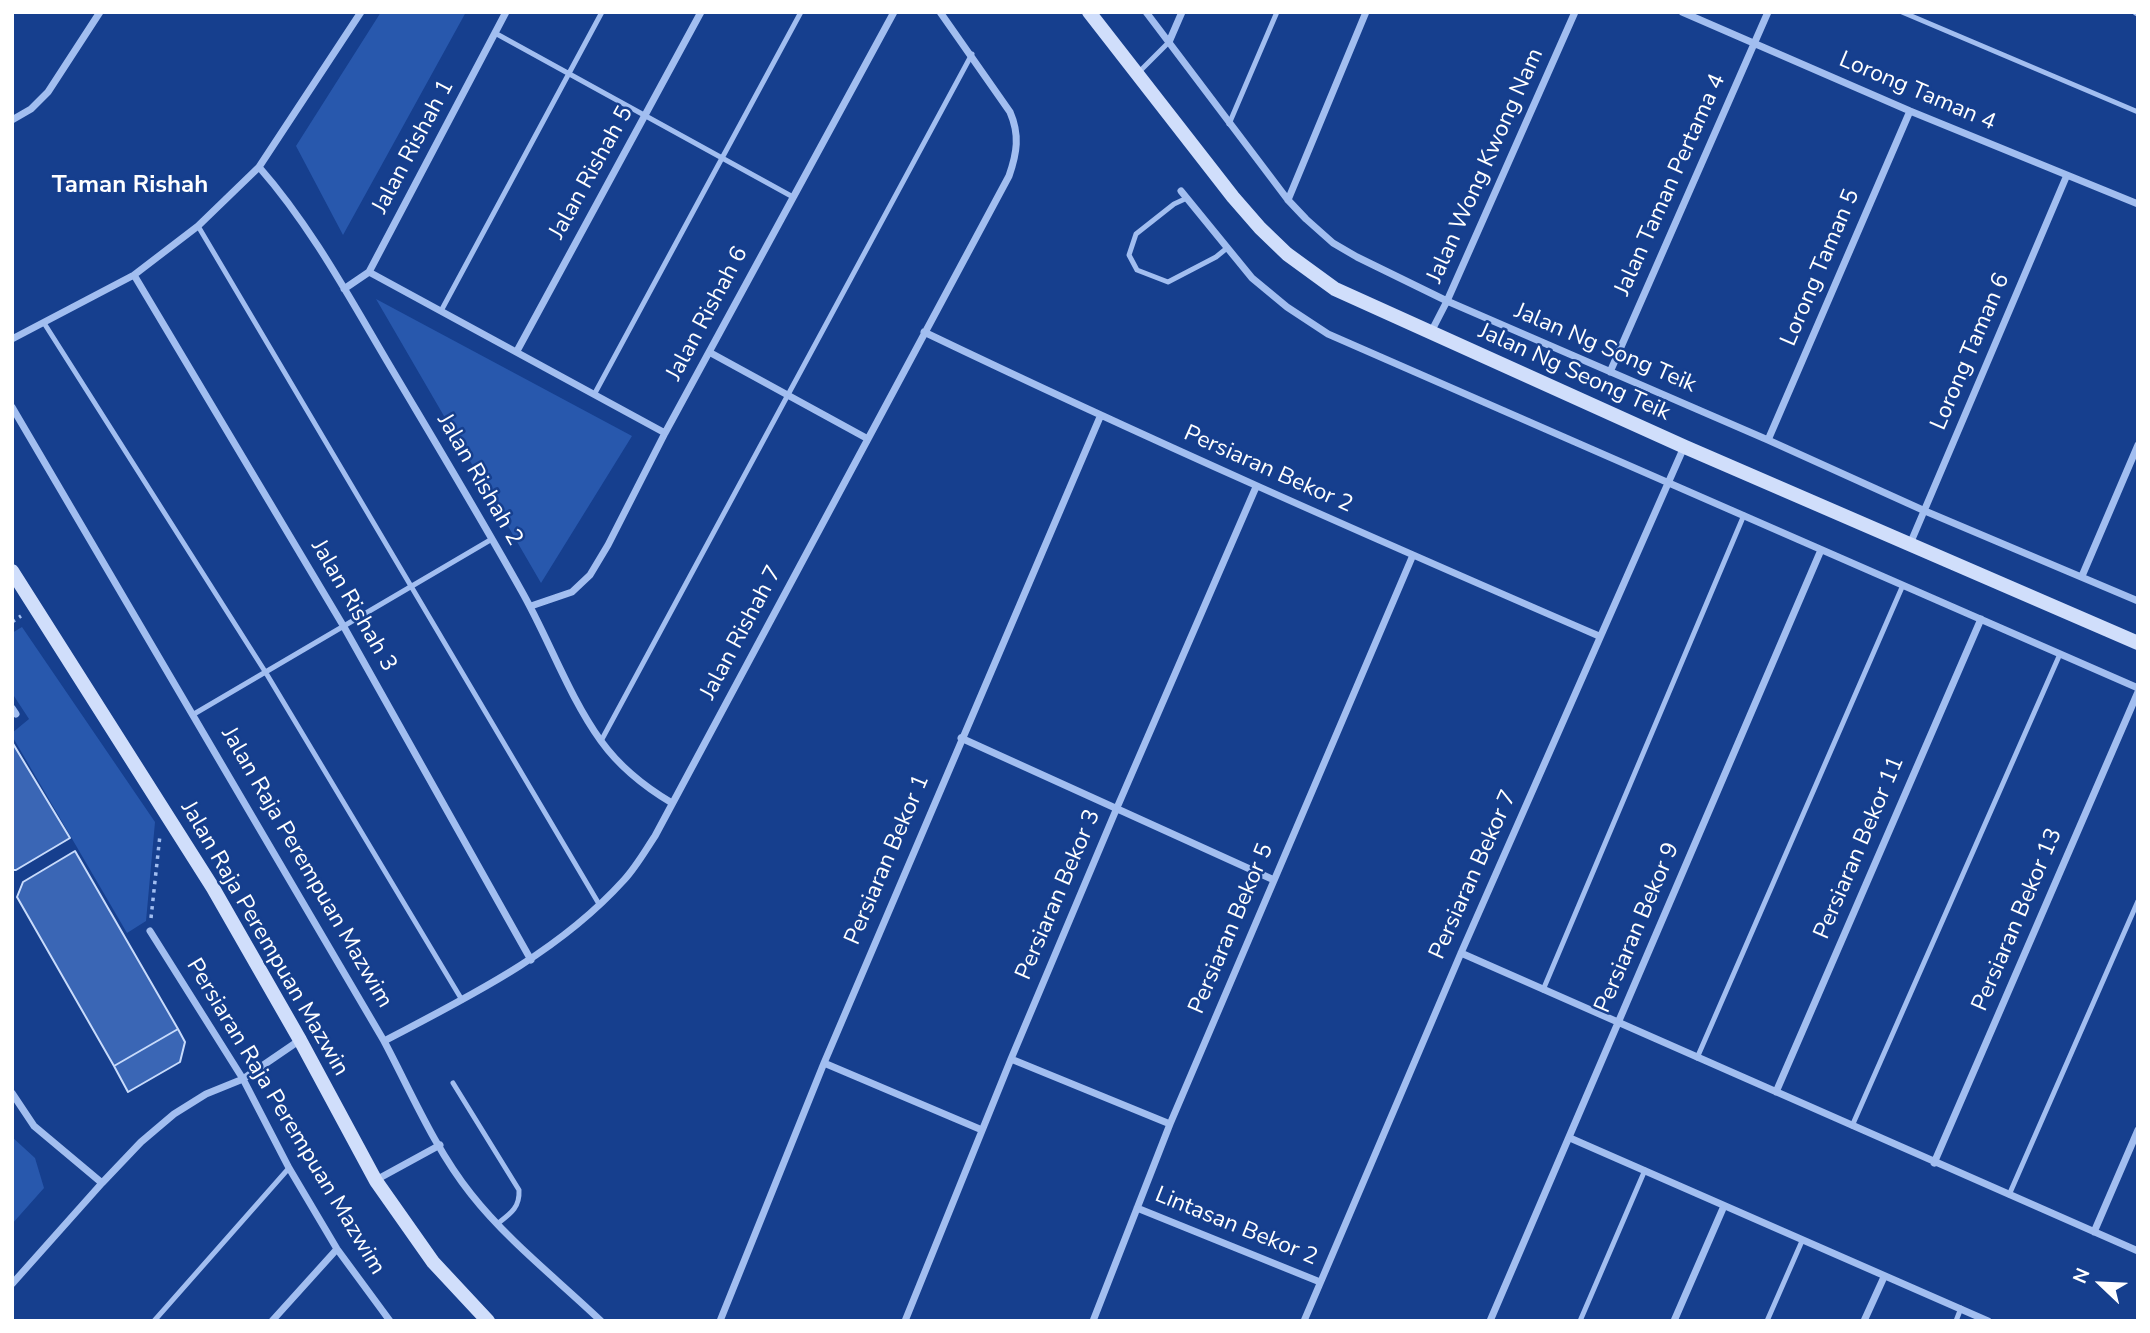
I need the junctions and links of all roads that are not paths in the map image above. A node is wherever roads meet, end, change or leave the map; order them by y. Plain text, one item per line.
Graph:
1 (100, 12) edge
2 (361, 12) edge
3 (506, 12) edge
4 (603, 12) edge
5 (701, 12) edge
6 (801, 12) edge
7 (894, 12) edge
8 (940, 12) edge
9 (1089, 12) edge
10 (1146, 12) edge
11 (1182, 12) edge
12 (1277, 12) edge
13 (1366, 12) edge
14 (1575, 12) edge
15 (1682, 12) edge
16 (1768, 12) edge
17 (1902, 12) edge
18 (495, 33) junction
19 (1169, 42) junction
20 (1755, 44) junction
21 (972, 54) junction
22 (569, 74) junction
23 (1137, 74) junction
24 (1910, 111) junction
25 (2138, 112) edge
26 (645, 116) junction
27 (12, 120) edge
28 (1230, 124) junction
29 (722, 158) junction
30 (259, 167) junction
31 (2067, 175) junction
32 (1181, 191) dead end
33 (793, 197) junction
34 (1186, 198) junction
35 (1287, 200) junction
36 (2138, 204) edge
37 (198, 226) junction
38 (1227, 248) junction
39 (369, 272) junction
40 (134, 275) junction
41 (344, 289) junction
42 (1447, 301) junction
43 (441, 311) junction
44 (44, 323) junction
45 (924, 332) junction
46 (1430, 334) junction
47 (12, 339) edge
48 (517, 351) junction
49 (709, 352) junction
50 (1610, 372) junction
51 (595, 393) junction
52 (786, 394) junction
53 (12, 407) edge
54 (1100, 416) junction
55 (665, 433) junction
56 (868, 439) junction
57 (1768, 440) junction
58 (2138, 445) edge
59 (1685, 447) junction
60 (1670, 482) junction
61 (1256, 487) junction
62 (1925, 511) junction
63 (1744, 515) junction
64 (492, 539) junction
65 (1910, 544) junction
66 (1821, 550) junction
67 (1413, 555) junction
68 (12, 572) edge
69 (2082, 576) junction
70 (1903, 584) junction
71 (411, 586) junction
72 (2138, 601) edge
73 (531, 607) junction
74 (1981, 619) junction
75 (344, 627) junction
76 (1599, 636) junction
77 (2138, 643) edge
78 (2060, 654) junction
79 (266, 673) junction
80 (2138, 690) edge
81 (194, 714) junction
82 (961, 738) junction
83 (601, 741) junction
84 (672, 803) junction
85 (1116, 810) junction
86 (1274, 880) junction
87 (2138, 901) edge
88 (599, 904) junction
89 (150, 931) road end
90 (1461, 953) junction
91 (531, 960) junction
92 (1542, 990) junction
93 (462, 1000) junction
94 (1618, 1022) junction
95 (300, 1040) junction
96 (384, 1041) junction
97 (1696, 1058) junction
98 (1011, 1059) junction
99 (824, 1063) junction
100 (243, 1079) junction
101 (453, 1083) dead end
102 (1776, 1092) junction
103 (12, 1093) edge
104 (1170, 1124) junction
105 (1852, 1126) junction
106 (982, 1130) junction
107 (2138, 1130) edge
108 (1570, 1138) junction
109 (439, 1145) junction
110 (1934, 1163) junction
111 (289, 1168) junction
112 (1645, 1170) junction
113 (376, 1181) junction
114 (102, 1183) junction
115 (2009, 1195) junction
116 (1724, 1206) junction
117 (1138, 1209) junction
118 (497, 1224) junction
119 (2094, 1232) junction
120 (1802, 1241) junction
121 (337, 1249) junction
122 (2138, 1251) edge
123 (1884, 1277) junction
124 (1320, 1282) junction
125 (12, 1284) edge
126 (1961, 1308) junction
127 (154, 1321) edge
128 (272, 1321) edge
129 (390, 1321) edge
130 (488, 1321) edge
131 (601, 1321) edge
132 (720, 1321) edge
133 (905, 1321) edge
134 (1093, 1321) edge
135 (1304, 1321) edge
136 (1490, 1321) edge
137 (1580, 1321) edge
138 (1674, 1321) edge
139 (1767, 1321) edge
140 (1864, 1321) edge
141 (1956, 1321) edge
142 (1988, 1321) edge

1 - 27 street
2 - 30 street
3 - 18 street, Jalan Rishah 1
4 - 22 lane
5 - 26 street, Jalan Rishah 5
6 - 29 lane
7 - 33 street, Jalan Rishah 6
8 - 21 street
9 - 23 main road, Jalan Ng Seong Teik
10 - 19 street, Jalan Ng Song Teik
11 - 19 street
12 - 28 lane
13 - 35 street
14 - 42 street, Jalan Wong Kwong Nam
15 - 20 street, Lorong Taman 4
16 - 20 street, Jalan Taman Pertama 4
17 - 25 lane
18 - 22 lane
18 - 39 street, Jalan Rishah 1
19 - 23 lane
19 - 28 street, Jalan Ng Song Teik
20 - 24 street, Lorong Taman 4
20 - 50 street, Jalan Taman Pertama 4
21 - 45 street, Jalan Rishah 7
21 - 52 lane
22 - 26 lane
22 - 43 lane
23 - 46 main road, Jalan Ng Seong Teik
24 - 31 street, Lorong Taman 4
24 - 57 street, Lorong Taman 5
26 - 29 lane
26 - 48 street, Jalan Rishah 5
28 - 35 street, Jalan Ng Song Teik
29 - 33 lane
29 - 51 lane
30 - 37 street
30 - 41 street, Jalan Rishah 2
31 - 36 street, Lorong Taman 4
31 - 62 street, Lorong Taman 6
32 - 34 street
33 - 49 street, Jalan Rishah 6
34 - 38 street
34 - 38 lane
35 - 42 street, Jalan Ng Song Teik
37 - 40 street
37 - 71 lane
38 - 60 street
39 - 41 street, Jalan Rishah 1
39 - 43 street
40 - 44 street
40 - 75 street, Jalan Rishah 3
41 - 64 street, Jalan Rishah 2
42 - 46 street, Jalan Wong Kwong Nam
42 - 50 street, Jalan Ng Song Teik
43 - 48 street
44 - 47 street
44 - 79 lane
45 - 54 street, Persiaran Bekor 2
45 - 56 street, Jalan Rishah 7
46 - 59 main road, Jalan Ng Seong Teik
48 - 51 street
49 - 52 street
49 - 55 street, Jalan Rishah 6
50 - 57 street, Jalan Ng Song Teik
51 - 55 street
52 - 56 street
52 - 83 lane
53 - 81 street, Jalan Raja Perempuan Mazwim
54 - 61 street, Persiaran Bekor 2
54 - 82 street, Persiaran Bekor 1
55 - 73 street, Jalan Rishah 6
56 - 84 street, Jalan Rishah 7
57 - 62 street, Jalan Ng Song Teik
58 - 69 street
59 - 60 street, Persiaran Bekor 7
59 - 65 main road, Jalan Ng Seong Teik
60 - 63 street
60 - 76 street, Persiaran Bekor 7
61 - 67 street, Persiaran Bekor 2
61 - 85 street, Persiaran Bekor 3
62 - 65 street, Lorong Taman 6
62 - 69 street, Jalan Ng Song Teik
63 - 66 street
63 - 92 lane
64 - 71 lane
64 - 73 street, Jalan Rishah 2
65 - 77 main road, Jalan Ng Seong Teik
66 - 70 street
66 - 94 street, Persiaran Bekor 9
67 - 76 street, Persiaran Bekor 2
67 - 86 street, Persiaran Bekor 5
68 - 95 main road, Jalan Raja Perempuan Mazwin
69 - 72 street, Jalan Ng Song Teik
70 - 74 street
70 - 97 lane
71 - 75 lane
71 - 88 lane
73 - 83 street, Jalan Rishah 2
74 - 78 street
74 - 102 street, Persiaran Bekor 11
75 - 79 lane
75 - 91 street, Jalan Rishah 3
76 - 90 street, Persiaran Bekor 7
78 - 80 street
78 - 105 lane
79 - 81 lane
79 - 93 lane
80 - 110 street, Persiaran Bekor 13
81 - 96 street, Jalan Raja Perempuan Mazwim
82 - 85 street
82 - 99 street, Persiaran Bekor 1
83 - 84 street, Jalan Rishah 2
84 - 88 street, Jalan Rishah 7
85 - 86 street
85 - 98 street, Persiaran Bekor 3
86 - 104 street, Persiaran Bekor 5
87 - 115 lane
88 - 91 street, Jalan Rishah 7
89 - 100 street, Persiaran Raja Perempuan Mazwim
90 - 92 street
90 - 124 street, Persiaran Bekor 7
91 - 93 street, Jalan Rishah 7
92 - 94 street
93 - 96 street, Jalan Rishah 7
94 - 97 street
94 - 108 street, Persiaran Bekor 9
95 - 100 street
95 - 113 main road, Jalan Raja Perempuan Mazwin
96 - 109 street, Jalan Raja Perempuan Mazwim
97 - 102 street
98 - 104 street
98 - 106 street, Persiaran Bekor 3
99 - 106 street
99 - 132 street, Persiaran Bekor 1
100 - 111 street, Persiaran Raja Perempuan Mazwim
100 - 114 street
101 - 118 lane
102 - 105 street
103 - 114 street
104 - 117 street, Persiaran Bekor 5
105 - 110 street
106 - 133 street, Persiaran Bekor 3
107 - 119 street
108 - 112 street
108 - 136 street, Persiaran Bekor 9
109 - 113 street
109 - 118 street, Jalan Raja Perempuan Mazwim
110 - 115 street
111 - 121 street, Persiaran Raja Perempuan Mazwim
111 - 127 lane
112 - 116 street
112 - 137 lane
113 - 130 main road, Jalan Raja Perempuan Mazwin
114 - 125 street
115 - 119 street
116 - 120 street
116 - 138 street
117 - 124 street, Lintasan Bekor 2
117 - 134 street, Persiaran Bekor 5
118 - 131 street, Jalan Raja Perempuan Mazwim
119 - 122 street
120 - 123 street
120 - 139 lane
121 - 128 street
121 - 129 street, Persiaran Raja Perempuan Mazwim
123 - 126 street
123 - 140 street
124 - 135 street, Persiaran Bekor 7
126 - 141 lane
126 - 142 street

